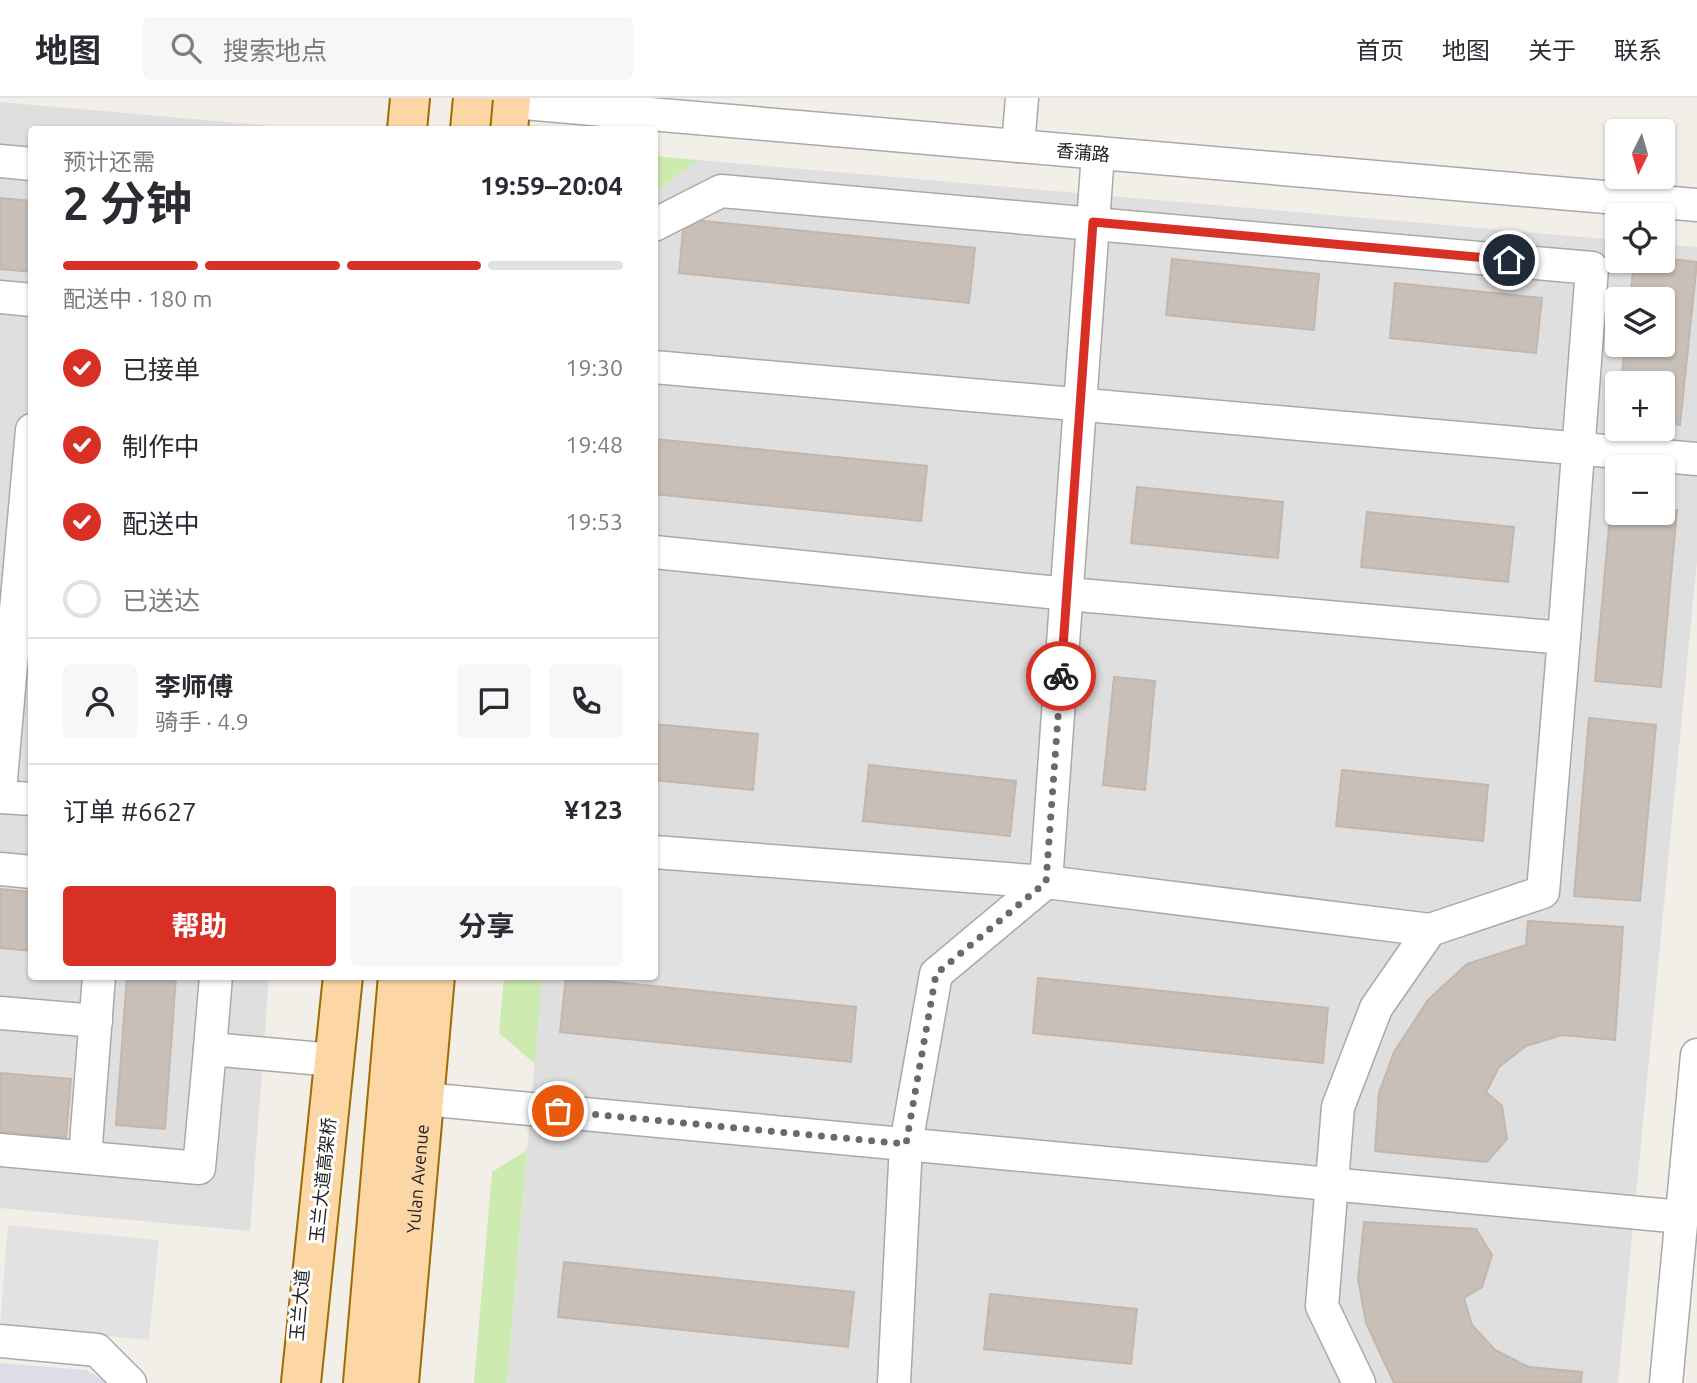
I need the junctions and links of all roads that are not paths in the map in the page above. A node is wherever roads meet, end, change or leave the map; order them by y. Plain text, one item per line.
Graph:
1 (410, 98) edge
2 (426, 98) edge
3 (471, 98) edge
4 (1022, 98) edge
5 (510, 110) edge
6 (407, 126) edge
7 (425, 126) edge
8 (470, 126) edge
9 (1018, 146) junction
10 (1098, 153) junction
11 (0, 162) edge
12 (28, 164) edge
13 (1697, 205) edge
14 (1093, 222) junction
15 (658, 223) edge
16 (0, 297) edge
17 (28, 300) edge
18 (658, 367) edge
19 (1079, 404) junction
20 (1579, 449) junction
21 (1697, 459) edge
22 (28, 475) edge
23 (658, 552) edge
24 (1068, 594) junction
25 (1564, 638) junction
26 (0, 790) edge
27 (0, 797) edge
28 (28, 799) edge
29 (658, 852) edge
30 (0, 869) edge
31 (28, 872) edge
32 (1046, 882) junction
33 (1430, 930) junction
34 (99, 980) edge
35 (216, 980) edge
36 (329, 980) edge
37 (343, 980) edge
38 (398, 980) edge
39 (435, 980) edge
40 (0, 1013) edge
41 (96, 1021) junction
42 (209, 1049) junction
43 (1697, 1055) edge
44 (322, 1059) junction
45 (424, 1098) junction
46 (906, 1144) junction
47 (0, 1150) edge
48 (85, 1157) junction
49 (1331, 1184) junction
50 (1682, 1217) junction
51 (0, 1341) edge
52 (130, 1383) edge
53 (292, 1383) edge
54 (301, 1383) edge
55 (363, 1383) edge
56 (399, 1383) edge
57 (894, 1383) edge
58 (1359, 1383) edge
59 (1667, 1383) edge

1 - 6 main road
2 - 7 main road
3 - 5 street, 香蒲路
3 - 8 main road, bridge
4 - 9 street
5 - 9 street, 香蒲路
9 - 10 street, 香蒲路
10 - 13 street, 香蒲路
10 - 14 street
11 - 12 street
14 - 15 street
14 - 19 street
14 - 20 street
16 - 17 street
18 - 19 street
19 - 20 street
19 - 24 street
20 - 21 street
20 - 25 street
22 - 26 street
23 - 24 street
24 - 25 street
24 - 32 street
25 - 33 street
27 - 28 street
29 - 32 street
30 - 31 street
32 - 33 street
32 - 46 street
33 - 49 street
34 - 41 street
35 - 42 street
36 - 44 main road, 玉兰大道
37 - 54 main road, 玉兰大道高架桥
38 - 55 main road
39 - 45 main road, Yulan Avenue
40 - 41 street
41 - 48 street
42 - 44 street
42 - 48 street
43 - 50 street
44 - 53 main road, 玉兰大道
45 - 46 street
45 - 56 main road, Yulan Avenue
46 - 49 street
46 - 57 street
47 - 48 street
49 - 50 street
49 - 58 street
50 - 59 street
51 - 52 street

